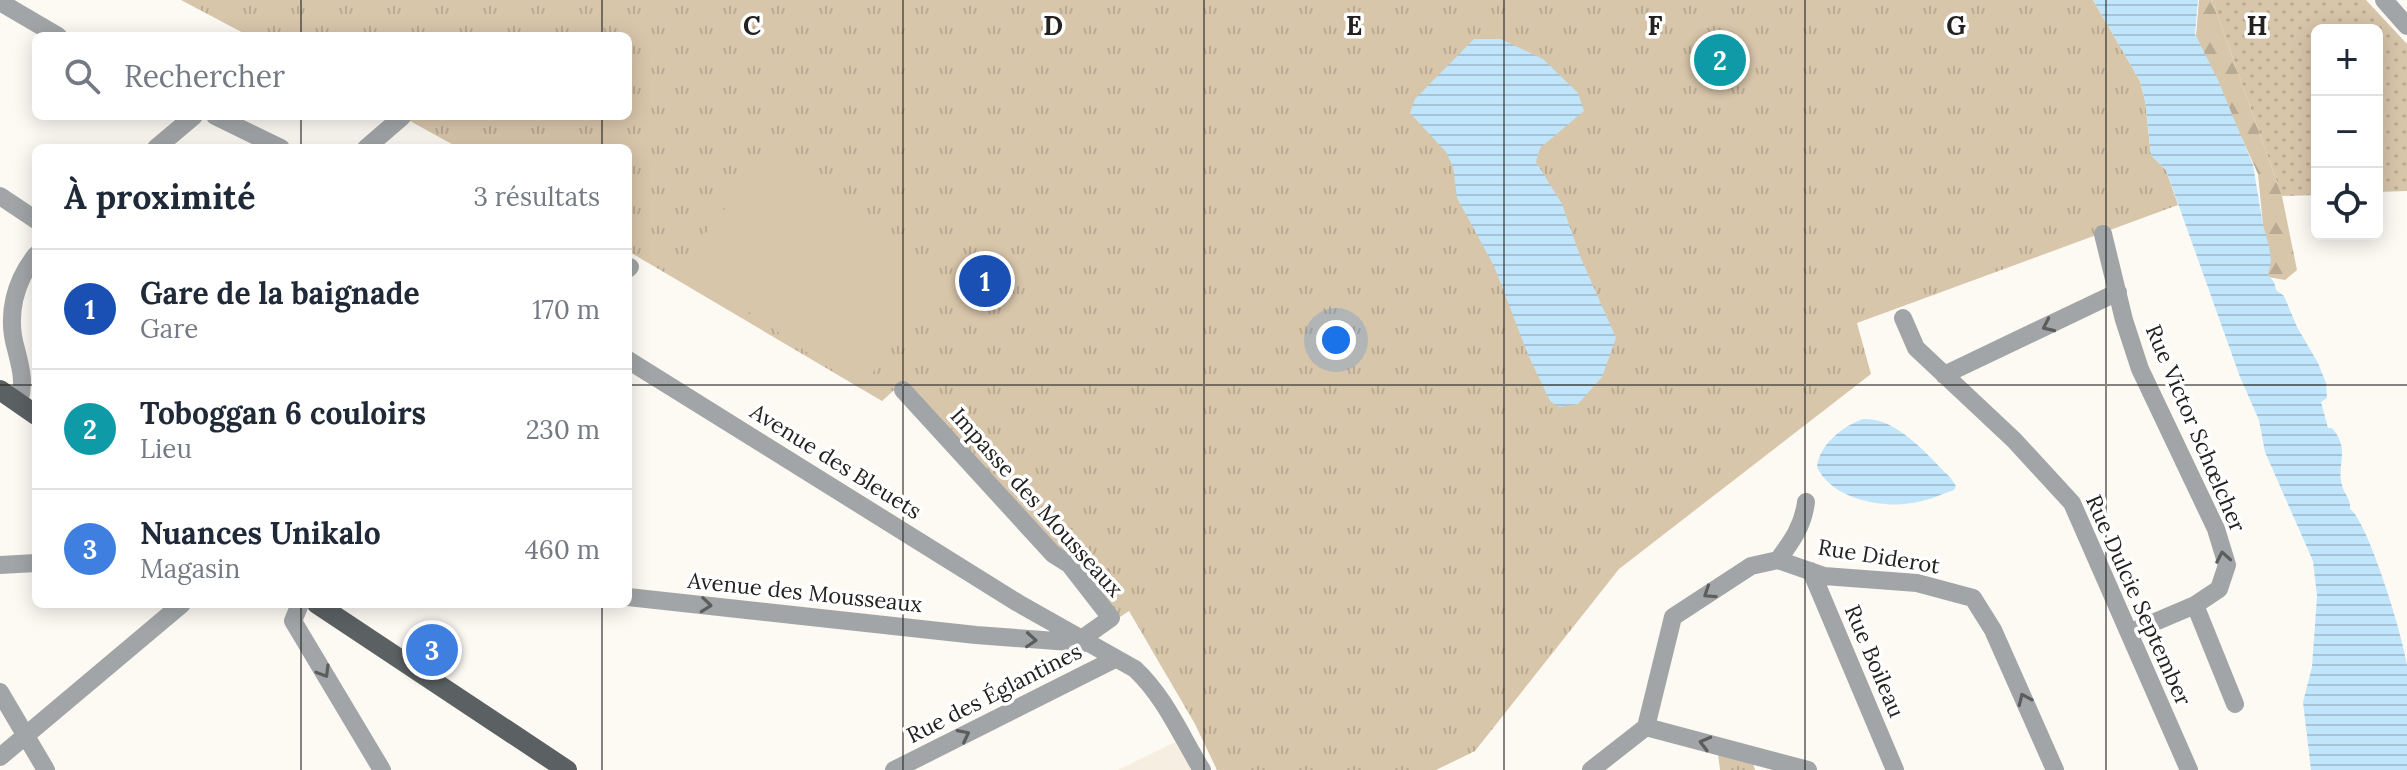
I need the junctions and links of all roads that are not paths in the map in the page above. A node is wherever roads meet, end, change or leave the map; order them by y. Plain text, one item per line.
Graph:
1 (2384, 0) edge
2 (0, 2) edge
3 (2407, 26) edge
4 (51, 32) edge
5 (189, 120) edge
6 (223, 120) edge
7 (399, 120) edge
8 (161, 144) edge
9 (273, 144) edge
10 (371, 144) edge
11 (0, 196) edge
12 (32, 217) edge
13 (2103, 234) dead end
14 (32, 260) edge
15 (2118, 292) junction
16 (1903, 318) dead end
17 (632, 362) edge
18 (1944, 375) junction
19 (0, 390) edge
20 (903, 390) dead end
21 (28, 409) edge
22 (1806, 502) dead end
23 (1778, 560) junction
24 (32, 563) edge
25 (0, 565) edge
26 (1811, 571) junction
27 (632, 597) edge
28 (2195, 605) junction
29 (177, 608) edge
30 (298, 608) edge
31 (323, 608) edge
32 (2129, 633) junction
33 (1083, 642) junction
34 (1115, 659) junction
35 (0, 692) edge
36 (2235, 704) dead end
37 (1646, 727) junction
38 (26, 736) junction
39 (0, 757) edge
40 (1761, 764) edge
41 (46, 770) edge
42 (382, 770) edge
43 (567, 770) edge
44 (894, 770) edge
45 (1202, 770) edge
46 (1591, 770) edge
47 (1808, 770) edge
48 (1895, 770) edge
49 (2055, 770) edge
50 (2189, 770) edge

1 - 3 street
2 - 4 street
5 - 8 street
6 - 9 street
7 - 10 street
11 - 12 street
13 - 15 street, Rue Victor Schœlcher
14 - 21 street
15 -> 18 street
28 -> 15 street, Rue Victor Schœlcher
16 - 18 street, Rue Dulcie September
17 - 33 street, Avenue des Bleuets
18 - 32 street, Rue Dulcie September
19 - 21 main road
20 - 33 street, Impasse des Mousseaux
22 - 23 street
23 - 26 street, Rue Diderot
23 -> 37 street
24 - 25 street
26 - 48 street, Rue Boileau
49 -> 26 street, Rue Diderot
27 -> 33 street, Avenue des Mousseaux
28 - 32 street, Rue Victor Schœlcher
28 - 36 street
29 - 38 street
30 -> 42 street
31 - 43 main road
32 - 50 street, Rue Dulcie September
33 - 34 street, Avenue des Bleuets
44 -> 34 street, Rue des Églantines
34 - 45 street, Avenue des Bleuets
35 - 38 street
40 -> 37 street
37 - 46 street
38 - 39 street
38 - 41 street
40 - 47 street

